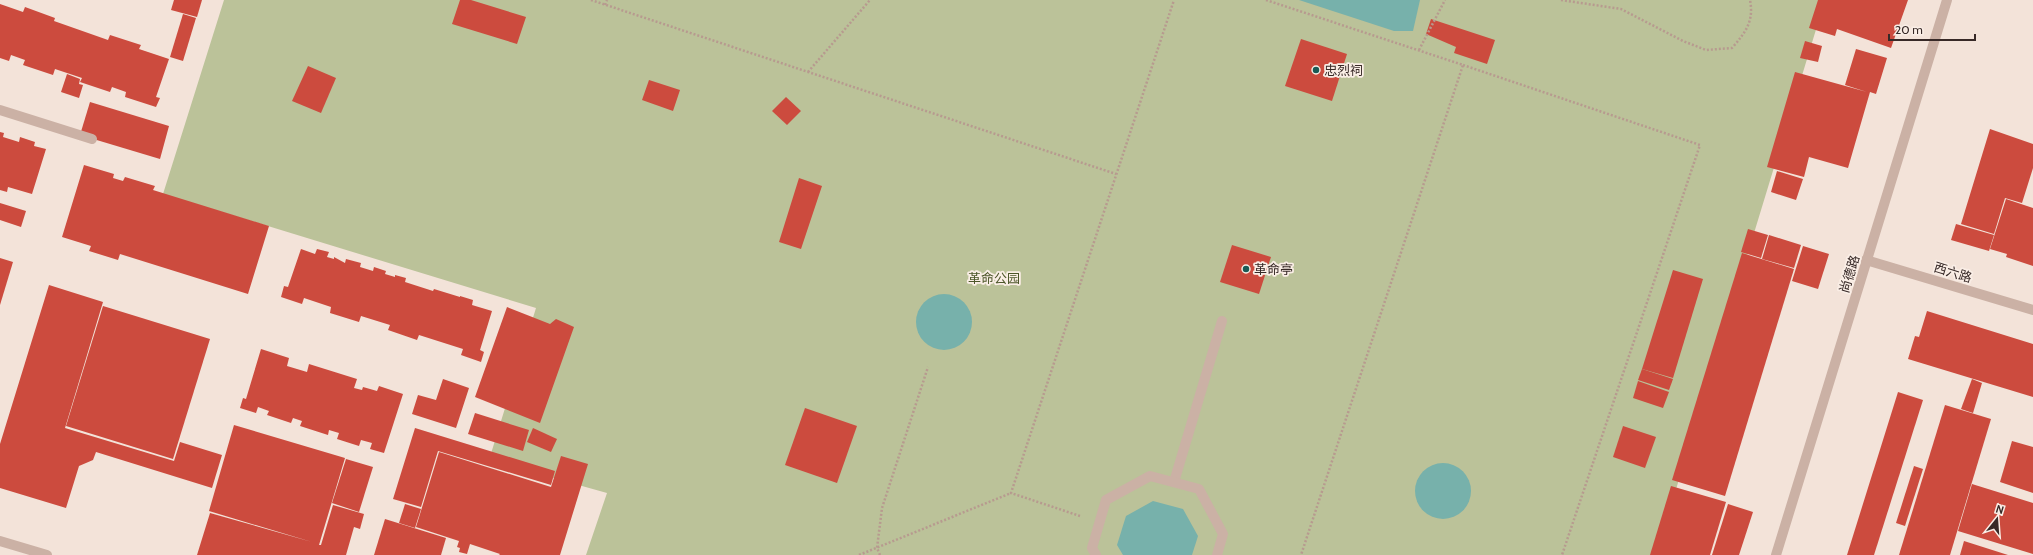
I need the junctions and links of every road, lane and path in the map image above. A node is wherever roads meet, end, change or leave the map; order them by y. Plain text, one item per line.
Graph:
1 (591, 0) edge
2 (607, 0) edge
3 (870, 0) edge
4 (1174, 0) edge
5 (1266, 0) edge
6 (1445, 0) edge
7 (1561, 0) edge
8 (1750, 0) edge
9 (1947, 0) edge
10 (605, 4) junction
11 (1419, 50) junction
12 (1463, 65) junction
13 (808, 72) junction
14 (0, 110) edge
15 (92, 139) dead end
16 (1116, 174) junction
17 (1866, 260) junction
18 (2033, 310) edge
19 (1222, 321) dead end
20 (928, 367) dead end
21 (1174, 482) junction
22 (1011, 493) junction
23 (1100, 522) junction
24 (0, 541) edge
25 (877, 548) junction
26 (47, 555) edge
27 (859, 555) edge
28 (880, 555) edge
29 (1096, 555) edge
30 (1217, 555) edge
31 (1301, 555) edge
32 (1562, 555) edge
33 (1776, 555) edge

1 - 10 path
2 - 10 path
3 - 13 path
4 - 16 path
5 - 11 path
6 - 11 path
7 - 8 path
9 - 17 street, 尚德路
10 - 13 path
11 - 12 path
12 - 31 path
12 - 32 path
13 - 16 path
14 - 15 street
16 - 22 path
17 - 18 street, 西六路
17 - 33 street, 尚德路
19 - 21 street
20 - 25 path
21 - 23 street
21 - 30 street
22 - 23 path
22 - 25 path
23 - 29 street
24 - 26 street
25 - 27 path
25 - 28 path

